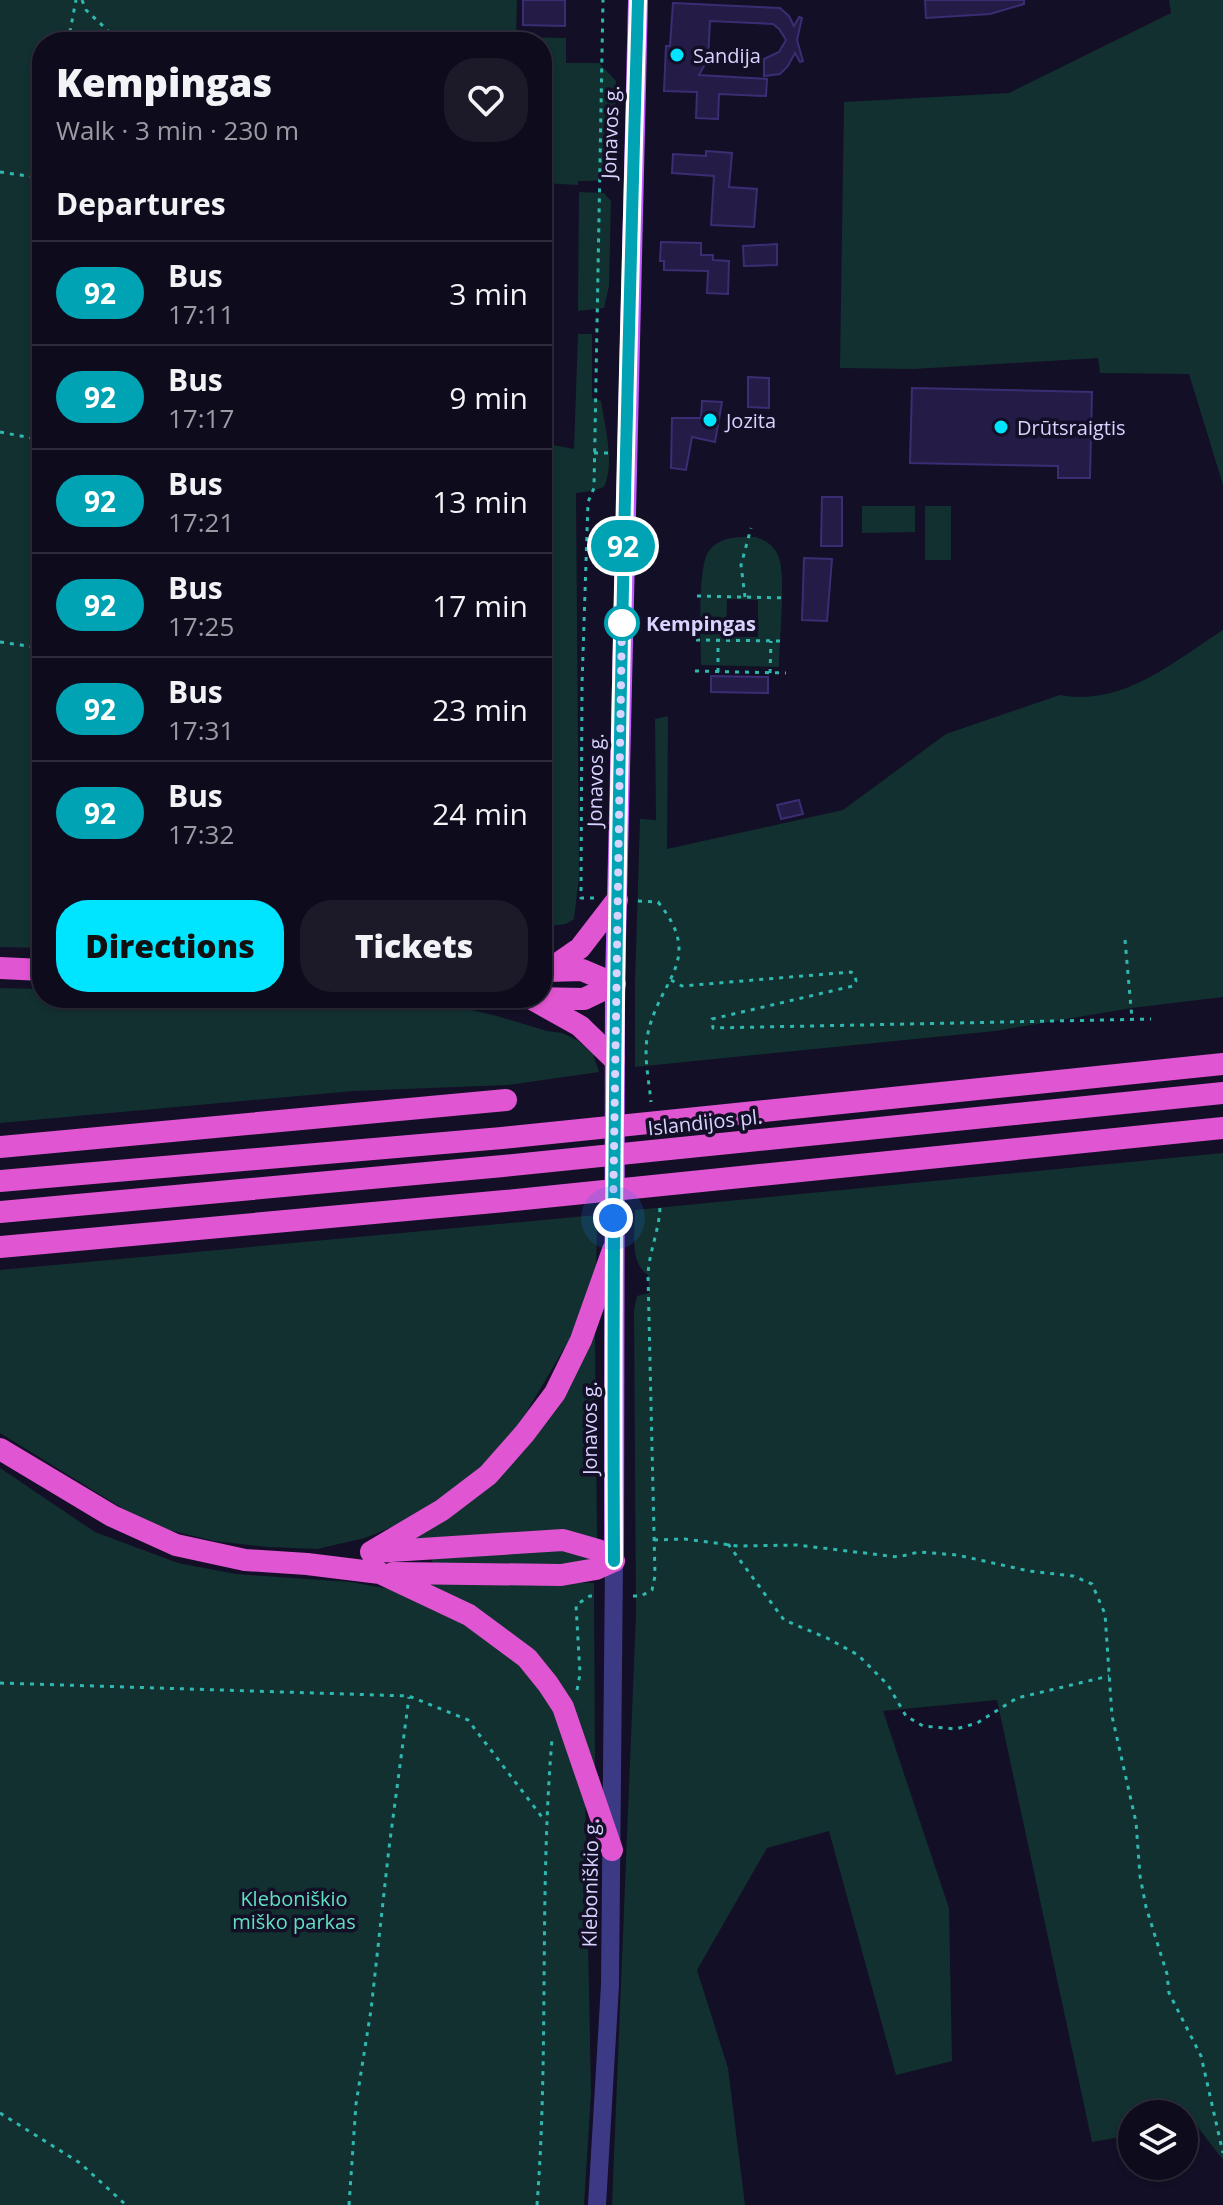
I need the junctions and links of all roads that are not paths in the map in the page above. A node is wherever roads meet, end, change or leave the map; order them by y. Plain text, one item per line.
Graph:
1 (638, 0) edge
2 (617, 900) junction
3 (552, 966) edge
4 (0, 968) edge
5 (32, 970) edge
6 (552, 971) edge
7 (615, 984) junction
8 (552, 998) edge
9 (547, 1008) edge
10 (614, 1059) junction
11 (1223, 1064) edge
12 (1223, 1093) edge
13 (506, 1100) dead end
14 (1223, 1128) edge
15 (0, 1147) edge
16 (0, 1181) edge
17 (0, 1212) edge
18 (0, 1247) edge
19 (613, 1250) junction
20 (0, 1449) edge
21 (371, 1552) junction
22 (614, 1561) junction
23 (307, 1564) junction
24 (380, 1573) junction
25 (612, 1850) junction
26 (597, 2205) edge

1 - 2 main road, Jonavos g.
2 - 3 highway
2 - 7 main road, Jonavos g.
4 - 5 highway
6 - 7 highway
7 - 8 highway
7 - 10 main road, Jonavos g.
9 - 10 highway
10 - 19 main road, Jonavos g.
11 - 16 highway, Islandijos pl.
12 - 17 highway, Islandijos pl.
13 - 15 highway
14 - 18 highway
19 - 21 highway
19 - 22 main road, Jonavos g.
20 - 23 highway
21 - 22 highway
21 - 23 highway
22 - 24 highway
22 - 25 street, Kleboniškio g.
23 - 24 highway
24 - 25 highway
25 - 26 street, Kleboniškio g.

